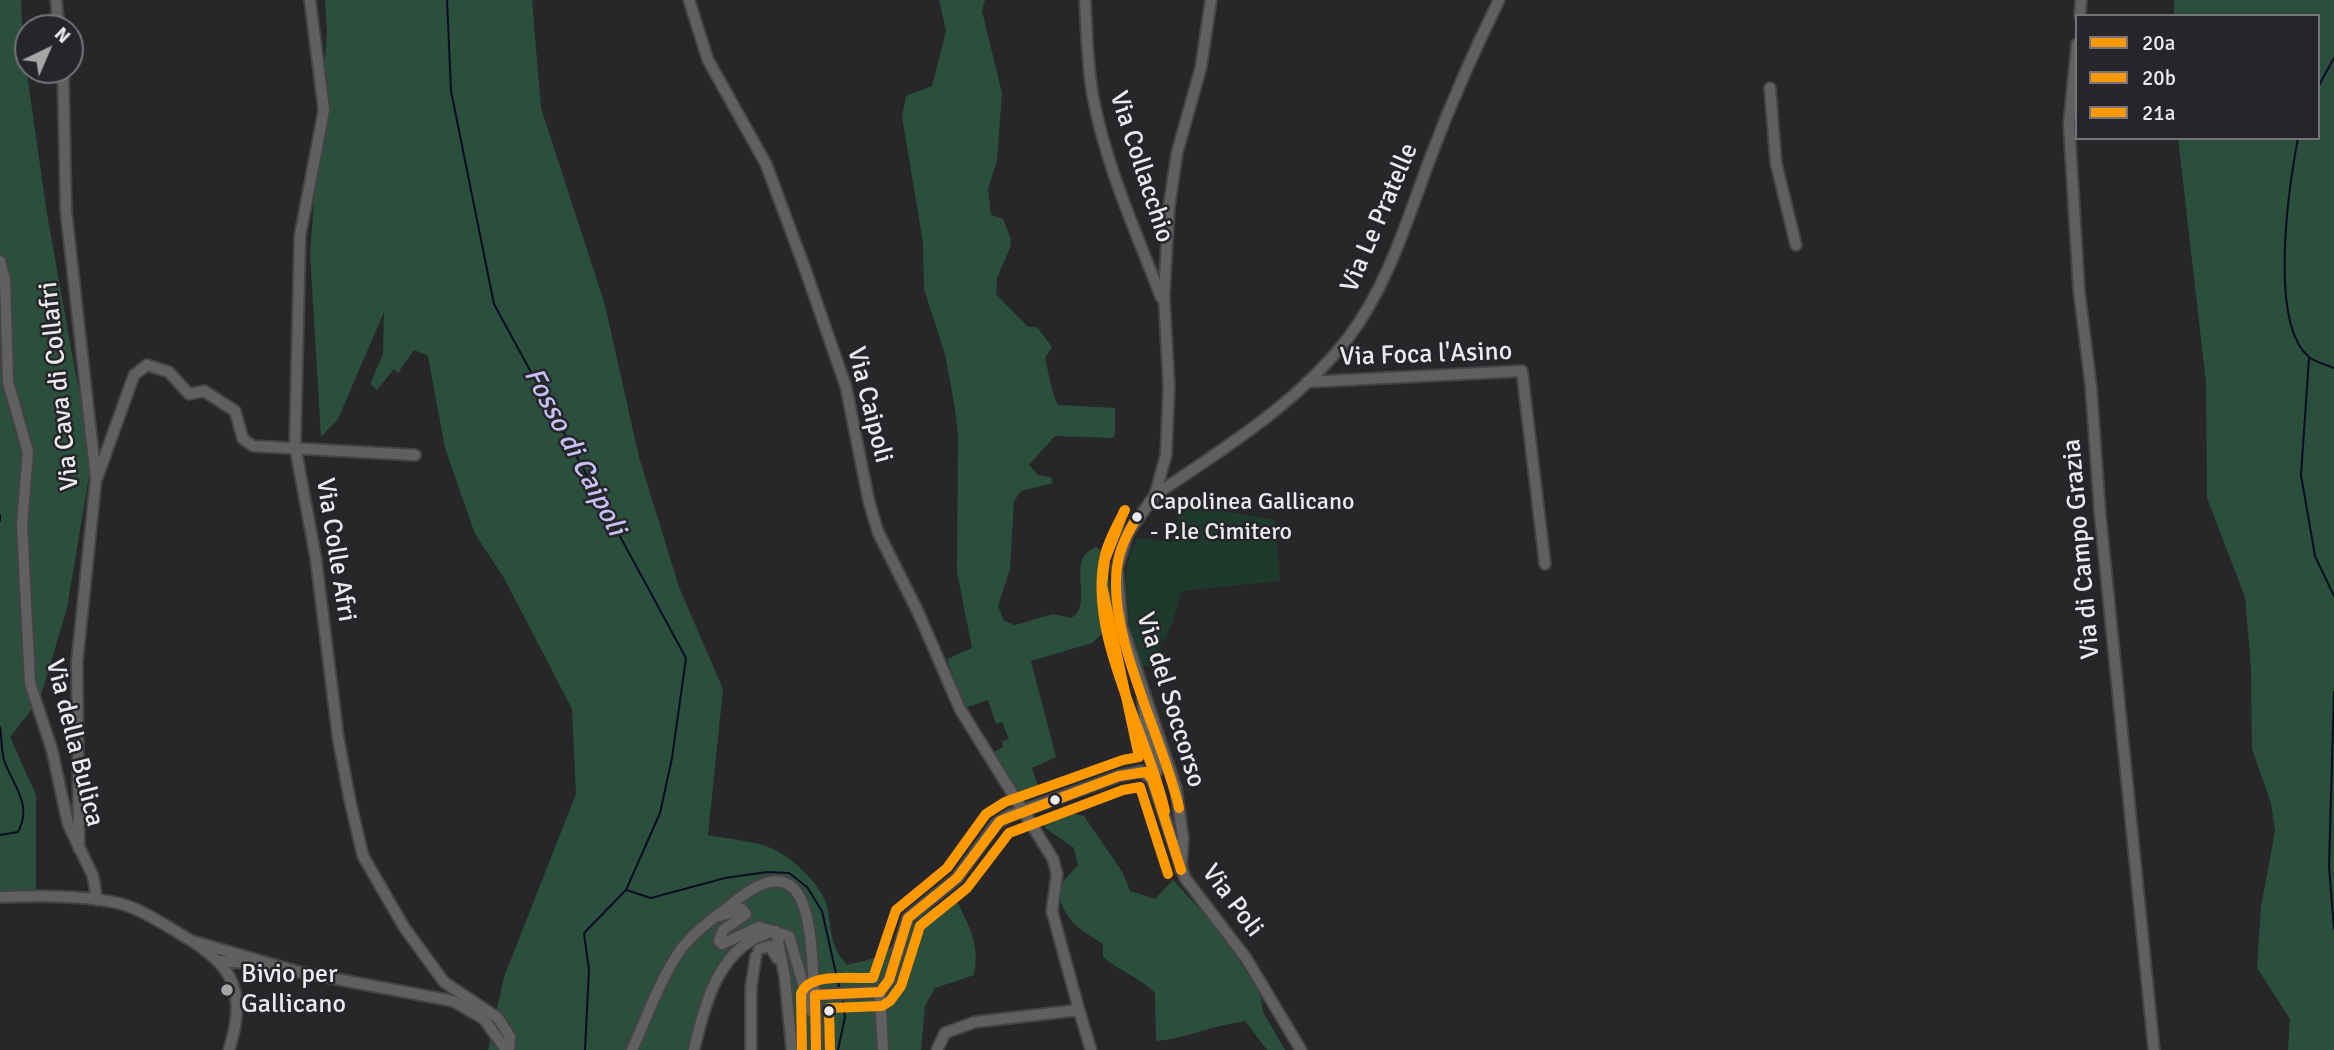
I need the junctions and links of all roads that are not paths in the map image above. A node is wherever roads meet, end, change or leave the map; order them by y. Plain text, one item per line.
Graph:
1 (310, 0) edge
2 (689, 0) edge
3 (1085, 0) edge
4 (1211, 0) edge
5 (1499, 0) edge
6 (2075, 64) edge
7 (63, 84) edge
8 (1770, 88) dead end
9 (1796, 245) dead end
10 (0, 261) edge
11 (1164, 303) junction
12 (1307, 382) junction
13 (296, 446) junction
14 (415, 454) dead end
15 (96, 479) junction
16 (1155, 495) junction
17 (1545, 564) dead end
18 (1141, 687) junction
19 (1152, 779) junction
20 (1024, 812) junction
21 (79, 849) junction
22 (1181, 870) junction
23 (1, 897) edge
24 (97, 900) junction
25 (716, 917) junction
26 (776, 931) junction
27 (225, 957) junction
28 (245, 964) junction
29 (274, 966) junction
30 (785, 978) junction
31 (232, 984) junction
32 (876, 993) junction
33 (815, 995) junction
34 (1079, 1010) junction
35 (815, 1021) junction
36 (229, 1050) edge
37 (508, 1050) edge
38 (632, 1050) edge
39 (694, 1050) edge
40 (751, 1050) edge
41 (792, 1050) edge
42 (816, 1050) edge
43 (883, 1050) edge
44 (937, 1050) edge
45 (1091, 1050) edge
46 (1301, 1050) edge
47 (2154, 1050) edge

1 - 13 street, Via Colle Afri
2 - 20 street, Via Caipoli
3 - 11 street, Via Collacchio
4 - 11 street
5 - 12 street, Via Le Pratelle
6 - 47 street, Via di Campo Grazia
7 - 15 street, Via Cava di Collafri
8 - 9 street
10 - 21 street, Via della Bulica
11 - 16 street, Via del Soccorso
12 - 16 street, Via Le Pratelle
12 - 17 street, Via Foca l'Asino
13 - 14 street
13 - 15 street
13 - 37 street, Via Colle Afri
15 - 21 street, Via Cava di Collafri
16 - 18 street, Via del Soccorso
18 - 19 street, Via Poli
18 - 22 street, Via del Soccorso
19 - 20 street
19 - 22 street, Via Poli
20 - 32 street
20 - 34 street, Via Caipoli
21 - 24 street, Via della Bulica
22 - 46 street, Via Poli
23 - 24 street
24 - 27 street
25 - 26 street
25 - 33 street
25 - 38 street
26 - 30 street
26 - 35 street
26 - 39 street
27 - 28 street
27 - 29 street
27 - 31 street
28 - 29 street
28 - 31 street
29 - 37 street
30 - 40 street
30 - 41 street
31 - 36 street
32 - 33 street
32 - 43 street
33 - 35 street
34 - 44 street
34 - 45 street, Via Caipoli
35 - 42 street

